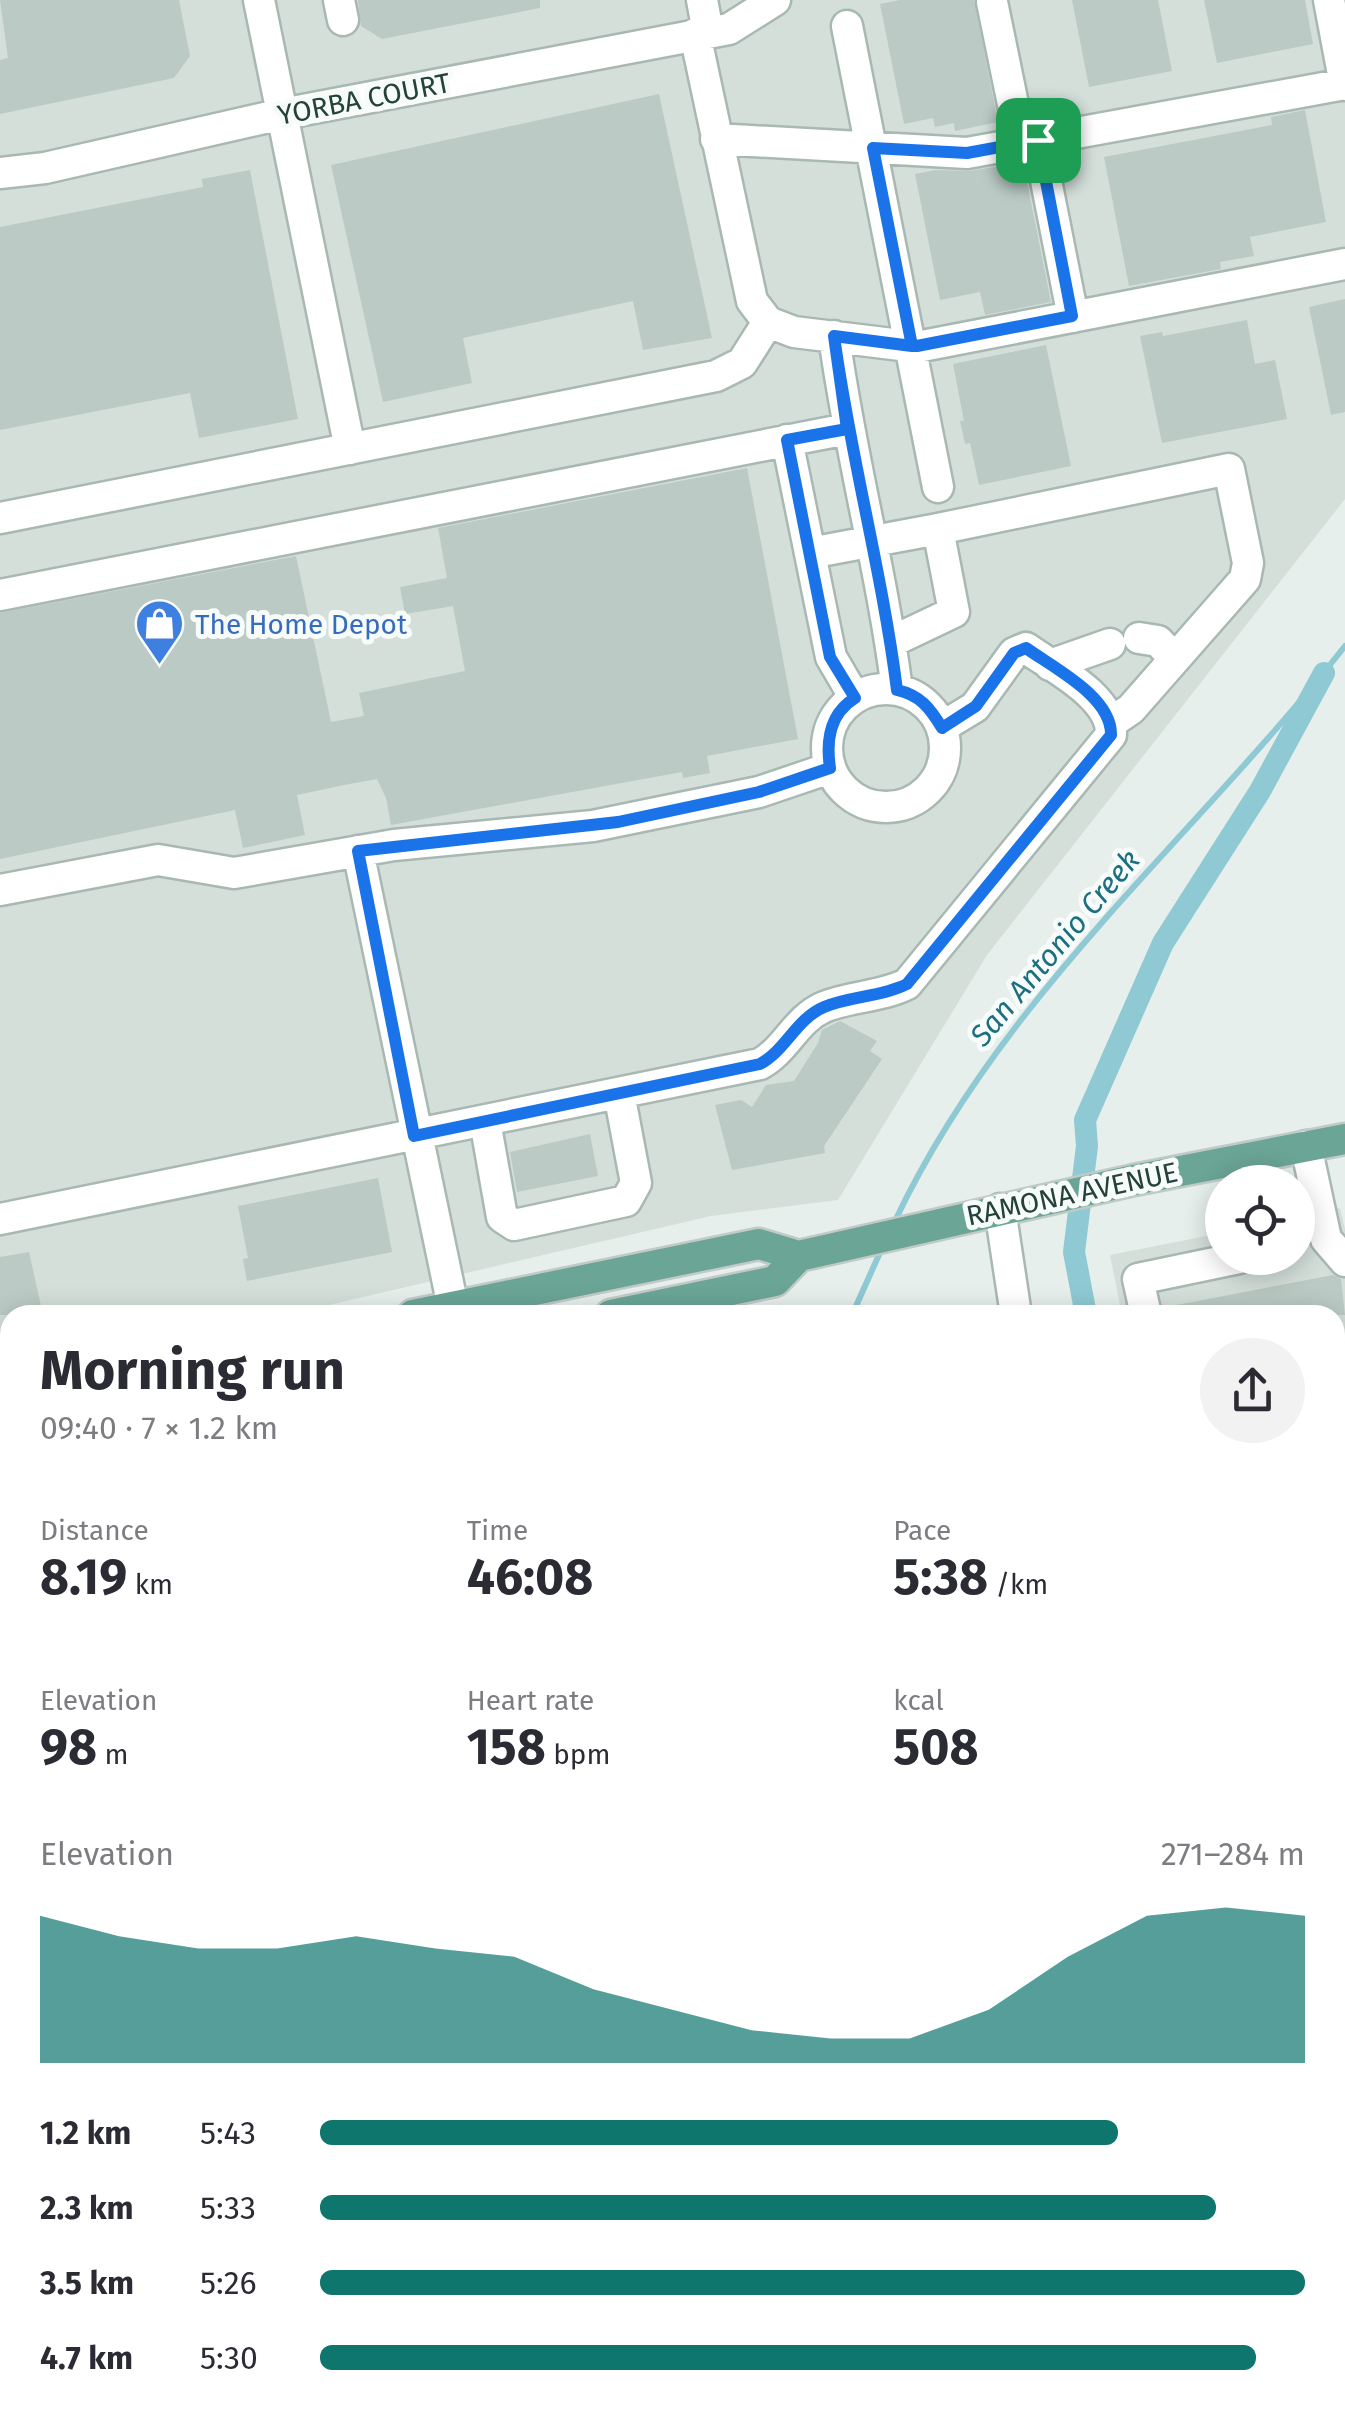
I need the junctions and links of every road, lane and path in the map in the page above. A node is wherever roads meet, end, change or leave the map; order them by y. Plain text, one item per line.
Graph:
1 (259, 0) edge
2 (702, 0) edge
3 (775, 0) edge
4 (1329, 0) edge
5 (992, 2) edge
6 (847, 26) dead end
7 (711, 32) junction
8 (1345, 85) edge
9 (282, 114) junction
10 (716, 138) junction
11 (1030, 141) junction
12 (873, 148) junction
13 (0, 172) edge
14 (1345, 264) edge
15 (1072, 316) junction
16 (768, 322) junction
17 (834, 336) junction
18 (912, 346) junction
19 (847, 429) junction
20 (787, 440) junction
21 (350, 449) junction
22 (938, 487) dead end
23 (0, 518) edge
24 (938, 529) junction
25 (871, 542) junction
26 (810, 553) junction
27 (0, 595) edge
28 (891, 642) junction
29 (1176, 658) junction
30 (1050, 665) junction
31 (897, 690) junction
32 (855, 698) junction
33 (1112, 722) junction
34 (942, 728) junction
35 (830, 768) junction
36 (358, 851) junction
37 (0, 890) edge
38 (619, 1094) junction
39 (485, 1121) junction
40 (414, 1136) junction
41 (1345, 1139) edge
42 (1306, 1146) junction
43 (988, 1211) junction
44 (0, 1218) edge
45 (1323, 1248) edge
46 (800, 1256) junction
47 (1205, 1265) edge
48 (452, 1305) edge
49 (480, 1305) edge
50 (660, 1305) edge
51 (1013, 1305) edge
52 (1144, 1305) edge

1 - 9 street
2 - 7 street
3 - 7 street
4 - 8 street
5 - 11 street
6 - 12 street
7 - 9 street, YORBA COURT
7 - 10 street
8 - 11 street
9 - 13 street, YORBA COURT
9 - 21 street
10 - 12 street
10 - 16 street
11 - 12 street
11 - 15 street
12 - 18 street
14 - 15 street
15 - 18 street
16 - 17 street
16 - 21 street
17 - 18 street
17 - 19 street
18 - 22 street
19 - 20 street
19 - 25 street
20 - 26 street
20 - 27 street
21 - 23 street
24 - 25 street
24 - 28 street
24 - 29 street
25 - 26 street
25 - 28 street
26 - 32 street
28 - 31 street
29 - 30 street
29 - 33 street
30 - 33 street
30 - 34 street
31 - 32 street
31 - 34 street
32 - 35 street
33 - 38 street
34 - 35 street
35 - 36 street
36 - 37 street
36 - 40 street
38 - 39 street
38 - 39 street
39 - 40 street
40 - 44 street
40 - 48 street
41 - 42 main road, RAMONA AVENUE
42 - 43 main road, RAMONA AVENUE
42 - 45 street
43 - 46 main road, RAMONA AVENUE
43 - 51 street
46 - 49 main road, RAMONA AVENUE
46 - 50 main road, RAMONA AVENUE
47 - 52 street

